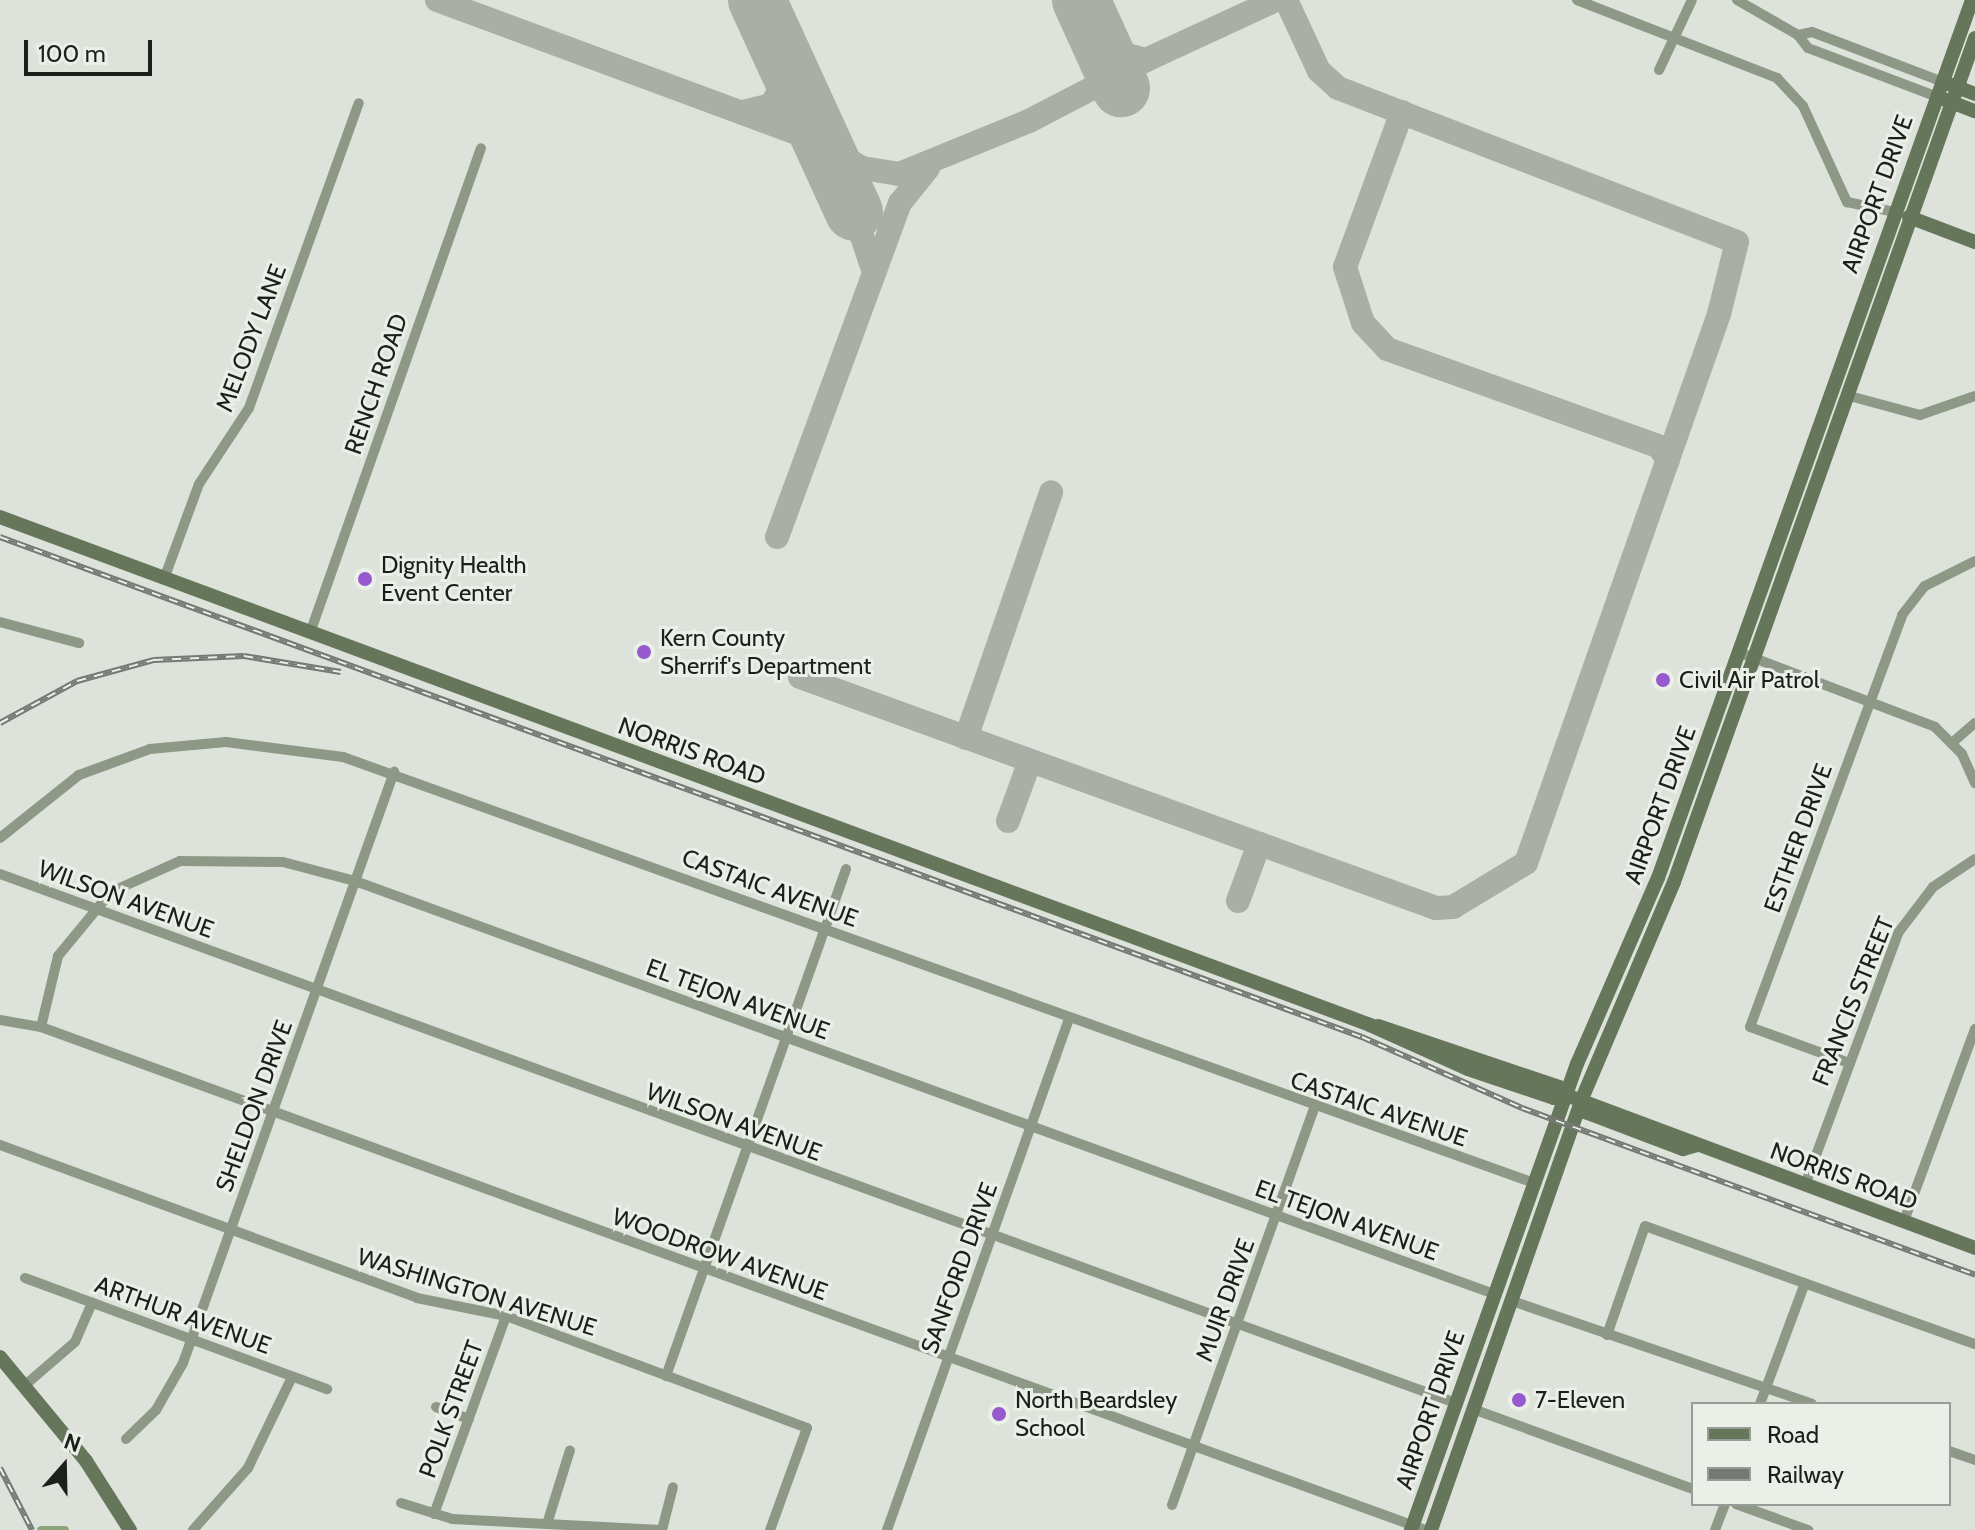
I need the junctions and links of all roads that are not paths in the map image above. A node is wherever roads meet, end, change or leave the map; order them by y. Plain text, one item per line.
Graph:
1 (1577, 0) edge
2 (1692, 0) edge
3 (1737, 0) edge
4 (1972, 0) edge
5 (1798, 35) junction
6 (1673, 36) junction
7 (1975, 38) edge
8 (1659, 70) dead end
9 (1940, 81) junction
10 (1957, 87) junction
11 (1975, 94) edge
12 (1935, 96) junction
13 (1951, 102) junction
14 (359, 103) dead end
15 (1975, 111) edge
16 (481, 148) dead end
17 (1894, 212) junction
18 (1909, 217) junction
19 (1975, 242) edge
20 (1864, 297) junction
21 (1846, 395) junction
22 (1975, 396) edge
23 (0, 517) edge
24 (1975, 561) edge
25 (164, 579) junction
26 (3, 626) edge
27 (310, 633) junction
28 (79, 643) dead end
29 (1738, 652) junction
30 (1753, 658) junction
31 (1870, 701) junction
32 (1975, 723) edge
33 (1953, 742) junction
34 (394, 772) junction
35 (1975, 783) edge
36 (0, 838) edge
37 (1975, 859) edge
38 (846, 869) dead end
39 (0, 874) edge
40 (355, 881) junction
41 (92, 908) junction
42 (825, 929) junction
43 (317, 991) junction
44 (1069, 1019) junction
45 (0, 1020) edge
46 (41, 1027) junction
47 (1975, 1029) edge
48 (786, 1038) junction
49 (1849, 1063) junction
50 (1566, 1095) junction
51 (1581, 1101) junction
52 (1314, 1108) junction
53 (273, 1112) junction
54 (1030, 1128) junction
55 (0, 1145) edge
56 (747, 1148) junction
57 (1534, 1183) junction
58 (1805, 1185) junction
59 (1276, 1216) junction
60 (1904, 1221) junction
61 (231, 1230) junction
62 (991, 1237) junction
63 (1975, 1248) edge
64 (704, 1270) junction
65 (25, 1278) dead end
66 (1805, 1283) junction
67 (1494, 1294) junction
68 (1512, 1301) junction
69 (92, 1303) junction
70 (506, 1316) junction
71 (1237, 1326) junction
72 (1607, 1335) junction
73 (192, 1340) junction
74 (1975, 1344) edge
75 (0, 1357) edge
76 (948, 1359) junction
77 (666, 1376) junction
78 (292, 1377) junction
79 (24, 1386) junction
80 (1766, 1388) junction
81 (327, 1389) dead end
82 (1761, 1402) edge
83 (1806, 1402) edge
84 (1456, 1403) junction
85 (436, 1407) dead end
86 (1473, 1409) junction
87 (469, 1419) junction
88 (126, 1439) dead end
89 (1194, 1447) junction
90 (570, 1450) dead end
91 (1951, 1452) edge
92 (1975, 1460) edge
93 (673, 1487) dead end
94 (1691, 1488) edge
95 (401, 1503) dead end
96 (1172, 1505) dead end
97 (1724, 1506) edge
98 (1742, 1506) edge
99 (434, 1514) junction
100 (547, 1524) junction
101 (1420, 1529) edge
102 (130, 1530) edge
103 (193, 1530) edge
104 (661, 1530) edge
105 (770, 1530) edge
106 (887, 1530) edge
107 (1715, 1530) edge
108 (1808, 1530) edge

1 - 6 street
2 - 6 street
3 - 5 street
4 - 9 main road, AIRPORT DRIVE
5 - 9 street
5 - 12 street
6 - 8 street
6 - 17 street
7 - 10 main road, AIRPORT DRIVE
9 - 10 main road
9 - 12 main road, AIRPORT DRIVE
10 - 11 main road
10 - 13 main road, AIRPORT DRIVE
12 - 13 main road
12 - 17 main road, AIRPORT DRIVE
13 - 15 main road
13 - 18 main road, AIRPORT DRIVE
14 - 25 street, MELODY LANE
16 - 27 street, RENCH ROAD
17 - 20 main road, AIRPORT DRIVE
18 - 19 main road
18 - 21 main road, AIRPORT DRIVE
20 - 21 main road
20 - 29 main road, AIRPORT DRIVE
21 - 22 street
21 - 30 main road, AIRPORT DRIVE
23 - 25 main road, NORRIS ROAD
24 - 31 street, ESTHER DRIVE
25 - 27 main road, NORRIS ROAD
26 - 28 street
27 - 50 main road, NORRIS ROAD
29 - 30 street
29 - 50 main road, AIRPORT DRIVE
30 - 31 street
30 - 51 main road, AIRPORT DRIVE
31 - 33 street
31 - 49 street, ESTHER DRIVE
32 - 33 street
33 - 35 street
34 - 36 street, CASTAIC AVENUE
34 - 40 street, SHELDON DRIVE
34 - 42 street, CASTAIC AVENUE
37 - 49 street, FRANCIS STREET
38 - 42 street
39 - 41 street, WILSON AVENUE
40 - 41 street, EL TEJON AVENUE
40 - 43 street, SHELDON DRIVE
40 - 48 street, EL TEJON AVENUE
41 - 43 street, WILSON AVENUE
41 - 46 street, EL TEJON AVENUE
42 - 44 street, CASTAIC AVENUE
42 - 48 street
43 - 53 street, SHELDON DRIVE
43 - 56 street, WILSON AVENUE
44 - 52 street, CASTAIC AVENUE
44 - 54 street, SANFORD DRIVE
45 - 46 street, WOODROW AVENUE
46 - 53 street, WOODROW AVENUE
47 - 60 street
48 - 54 street, EL TEJON AVENUE
48 - 56 street
49 - 58 street, FRANCIS STREET
50 - 51 main road, NORRIS ROAD
50 - 57 main road, AIRPORT DRIVE
51 - 58 main road, NORRIS ROAD
51 - 68 main road, AIRPORT DRIVE
52 - 57 street, CASTAIC AVENUE
52 - 59 street, MUIR DRIVE
53 - 61 street, SHELDON DRIVE
53 - 64 street, WOODROW AVENUE
54 - 59 street, EL TEJON AVENUE
54 - 62 street, SANFORD DRIVE
55 - 61 street, WASHINGTON AVENUE
56 - 62 street, WILSON AVENUE
56 - 64 street
57 - 67 main road, AIRPORT DRIVE
58 - 60 main road, NORRIS ROAD
59 - 67 street, EL TEJON AVENUE
59 - 71 street, MUIR DRIVE
60 - 63 main road, NORRIS ROAD
61 - 70 street, WASHINGTON AVENUE
61 - 73 street, SHELDON DRIVE
62 - 71 street, WILSON AVENUE
62 - 76 street, SANFORD DRIVE
64 - 76 street, WOODROW AVENUE
64 - 77 street
65 - 69 street, ARTHUR AVENUE
66 - 72 street
66 - 74 street
66 - 80 street
67 - 84 main road, AIRPORT DRIVE
68 - 72 street
68 - 86 main road, AIRPORT DRIVE
69 - 73 street, ARTHUR AVENUE
69 - 79 street
70 - 77 street, WASHINGTON AVENUE
70 - 87 street, POLK STREET
71 - 84 street, WILSON AVENUE
71 - 89 street, MUIR DRIVE
72 - 80 street
73 - 78 street, ARTHUR AVENUE
73 - 88 street, SHELDON DRIVE
75 - 79 main road
76 - 89 street, WOODROW AVENUE
76 - 106 street, SANFORD DRIVE
77 - 105 street, WASHINGTON AVENUE
78 - 81 street, ARTHUR AVENUE
78 - 103 street
79 - 102 main road
80 - 82 street
80 - 83 street
84 - 101 main road, AIRPORT DRIVE
85 - 87 street
86 - 94 street
86 - 101 main road, AIRPORT DRIVE
87 - 99 street, POLK STREET
89 - 96 street, MUIR DRIVE
89 - 101 street, WOODROW AVENUE
90 - 100 street
91 - 92 street
93 - 104 street
95 - 99 street
97 - 107 street
98 - 108 street
99 - 100 street
100 - 104 street

